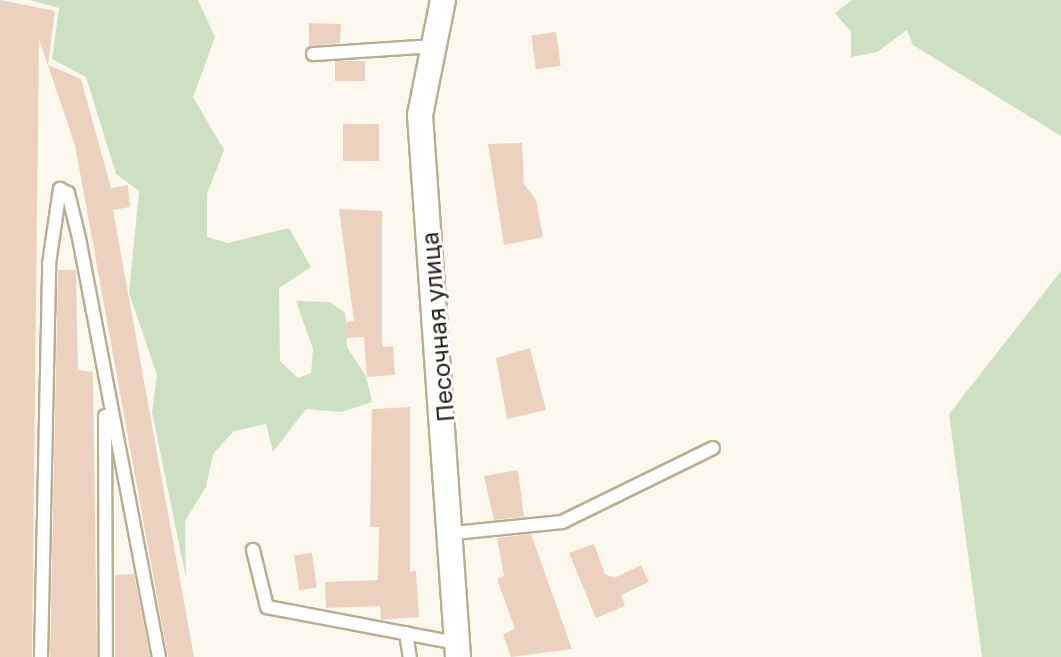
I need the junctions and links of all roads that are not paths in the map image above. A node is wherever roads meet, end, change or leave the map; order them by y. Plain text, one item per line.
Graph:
1 (438, 4) edge
2 (432, 46) junction
3 (313, 54) dead end
4 (105, 388) junction
5 (713, 448) dead end
6 (454, 533) junction
7 (253, 550) dead end
8 (406, 633) junction
9 (457, 650) edge
10 (41, 657) edge
11 (106, 657) edge
12 (159, 657) edge
13 (410, 657) edge

1 - 2 street, Песочная улица
2 - 3 lane
2 - 6 street, Песочная улица
4 - 10 lane
4 - 11 lane
4 - 12 lane
5 - 6 lane
6 - 9 street, Песочная улица
7 - 8 lane
8 - 9 lane
8 - 13 lane

